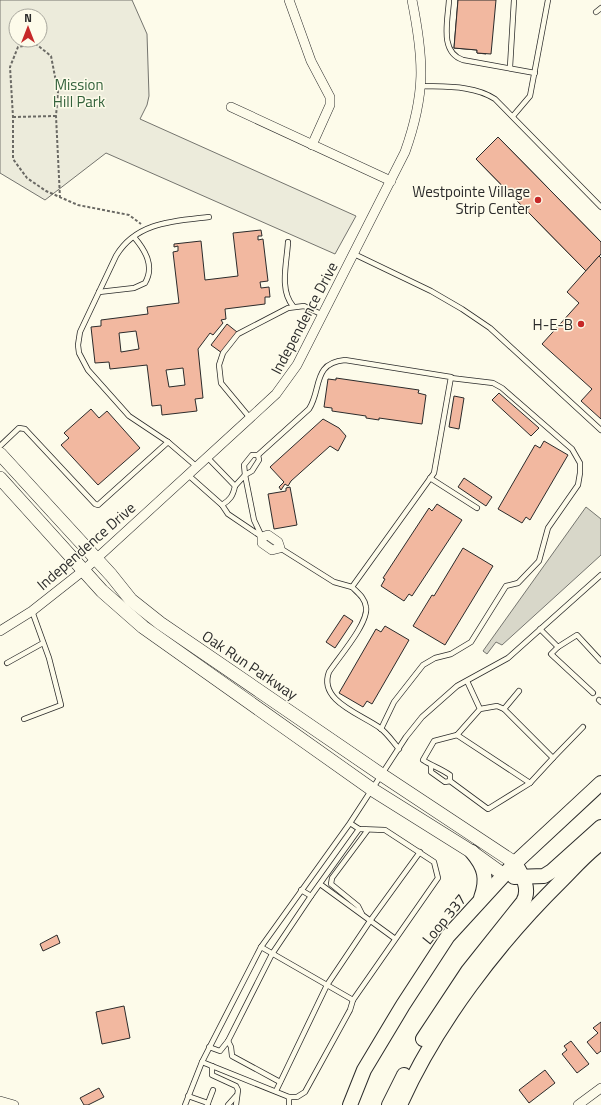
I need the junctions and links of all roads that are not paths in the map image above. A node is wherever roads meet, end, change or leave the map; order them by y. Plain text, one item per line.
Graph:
1 (289, 0) edge
2 (412, 0) edge
3 (449, 0) edge
4 (514, 0) edge
5 (548, 0) edge
6 (601, 8) edge
7 (596, 12) dead end
8 (510, 68) junction
9 (535, 73) junction
10 (421, 86) junction
11 (231, 108) dead end
12 (513, 116) junction
13 (312, 145) junction
14 (391, 181) junction
15 (601, 207) edge
16 (209, 217) dead end
17 (134, 237) junction
18 (288, 242) dead end
19 (354, 254) junction
20 (99, 292) junction
21 (293, 306) junction
22 (321, 314) junction
23 (451, 378) junction
24 (250, 418) junction
25 (601, 430) edge
26 (168, 442) junction
27 (0, 446) edge
28 (0, 454) edge
29 (258, 455) junction
30 (206, 457) junction
31 (196, 466) junction
32 (187, 474) junction
33 (245, 475) junction
34 (0, 478) edge
35 (430, 478) junction
36 (235, 486) junction
37 (222, 505) junction
38 (477, 508) dead end
39 (262, 537) junction
40 (280, 548) joint
41 (96, 559) junction
42 (84, 570) junction
43 (601, 575) edge
44 (352, 587) junction
45 (32, 611) junction
46 (540, 629) junction
47 (0, 631) edge
48 (43, 643) junction
49 (558, 647) junction
50 (601, 661) edge
51 (7, 662) dead end
52 (466, 681) junction
53 (519, 691) dead end
54 (593, 693) dead end
55 (480, 709) junction
56 (504, 709) junction
57 (24, 719) dead end
58 (583, 728) dead end
59 (381, 729) junction
60 (457, 735) junction
61 (399, 749) junction
62 (553, 758) junction
63 (431, 766) junction
64 (382, 775) junction
65 (450, 781) junction
66 (530, 783) junction
67 (601, 783) edge
68 (373, 790) junction
69 (350, 823) junction
70 (601, 827) edge
71 (359, 829) junction
72 (367, 831) junction
73 (601, 843) edge
74 (420, 852) junction
75 (472, 852) junction
76 (515, 863) junction
77 (504, 875) junction
78 (523, 878) junction
79 (320, 884) junction
80 (301, 890) junction
81 (311, 896) junction
82 (479, 902) junction
83 (362, 914) junction
84 (370, 921) junction
85 (394, 938) junction
86 (261, 947) junction
87 (272, 954) junction
88 (327, 986) junction
89 (353, 1000) junction
90 (228, 1041) junction
91 (209, 1047) junction
92 (202, 1062) junction
93 (212, 1066) junction
94 (280, 1082) junction
95 (601, 1088) edge
96 (213, 1090) dead end
97 (276, 1091) junction
98 (188, 1096) junction
99 (236, 1096) junction
100 (289, 1097) junction
101 (0, 1101) edge
102 (208, 1104) edge
103 (14, 1105) edge
104 (185, 1105) edge
105 (228, 1105) edge
106 (236, 1105) edge
107 (289, 1105) edge
108 (350, 1105) edge
109 (389, 1105) edge
110 (400, 1105) edge
111 (578, 1105) edge

1 - 13 street
2 - 10 street, Independence Drive
3 - 8 lane
4 - 8 lane
5 - 9 lane
6 - 7 lane
8 - 9 lane
9 - 12 lane
10 - 12 lane
10 - 14 street, Independence Drive
11 - 13 street
12 - 15 lane
13 - 14 street
14 - 19 street, Independence Drive
16 - 17 lane
17 - 20 lane
17 - 20 lane
18 - 21 lane
19 - 22 street, Independence Drive
19 - 25 lane
20 - 26 lane
21 - 22 lane
21 - 24 lane
22 - 24 street, Independence Drive
23 - 29 lane
23 - 35 lane
23 - 59 lane
24 - 30 street, Independence Drive
26 - 27 lane
26 - 31 lane
28 - 41 street, Oak Run Parkway
29 - 33 lane
29 - 33 lane
30 - 31 street, Independence Drive
30 - 36 lane
31 - 32 street, Independence Drive
32 - 37 lane
32 - 41 street, Independence Drive
33 - 36 lane
33 - 39 lane
34 - 42 street, Oak Run Parkway
35 - 38 lane
35 - 44 lane
36 - 37 lane
37 - 39 lane
39 - 40 street
40 - 44 lane
41 - 42 street, Independence Drive
41 - 64 street, Oak Run Parkway
42 - 45 street, Independence Drive
42 - 68 street, Oak Run Parkway
43 - 46 lane
44 - 59 lane
45 - 47 street, Independence Drive
45 - 48 lane
46 - 49 lane
46 - 52 lane
48 - 51 lane
48 - 57 lane
49 - 50 lane
49 - 54 lane
52 - 55 lane
52 - 61 lane
53 - 56 lane
55 - 56 lane
55 - 60 lane
56 - 62 lane
58 - 62 lane
59 - 61 lane
60 - 63 lane
60 - 66 lane
61 - 64 lane
62 - 66 lane
63 - 65 lane
63 - 65 lane
64 - 68 lane
64 - 76 street, Oak Run Parkway
65 - 66 lane
67 - 76 main road, Loop 337
68 - 69 lane
68 - 75 street, Oak Run Parkway
69 - 71 lane
69 - 80 lane
70 - 78 main road
71 - 72 lane
71 - 79 lane
72 - 74 lane
72 - 83 lane
73 - 110 main road
74 - 84 lane
74 - 85 lane
75 - 77 street, Oak Run Parkway
75 - 82 main road
76 - 77 main road, Loop 337
76 - 78 main road
77 - 78 main road
77 - 82 main road, Loop 337
78 - 109 main road
79 - 81 lane
79 - 83 lane
80 - 81 lane
80 - 86 lane
81 - 87 lane
82 - 108 main road, Loop 337
83 - 84 lane
84 - 85 lane
84 - 88 lane
85 - 89 lane
86 - 87 lane
86 - 91 lane
87 - 88 lane
87 - 90 lane
88 - 89 lane
88 - 94 lane
89 - 100 lane
90 - 91 lane
90 - 94 lane
91 - 92 lane
92 - 93 lane
92 - 98 lane
93 - 97 lane
93 - 99 lane
94 - 97 lane
95 - 111 street
96 - 102 lane
97 - 100 lane
98 - 102 lane
98 - 104 lane
99 - 105 lane
99 - 106 lane
100 - 107 lane
101 - 103 street

